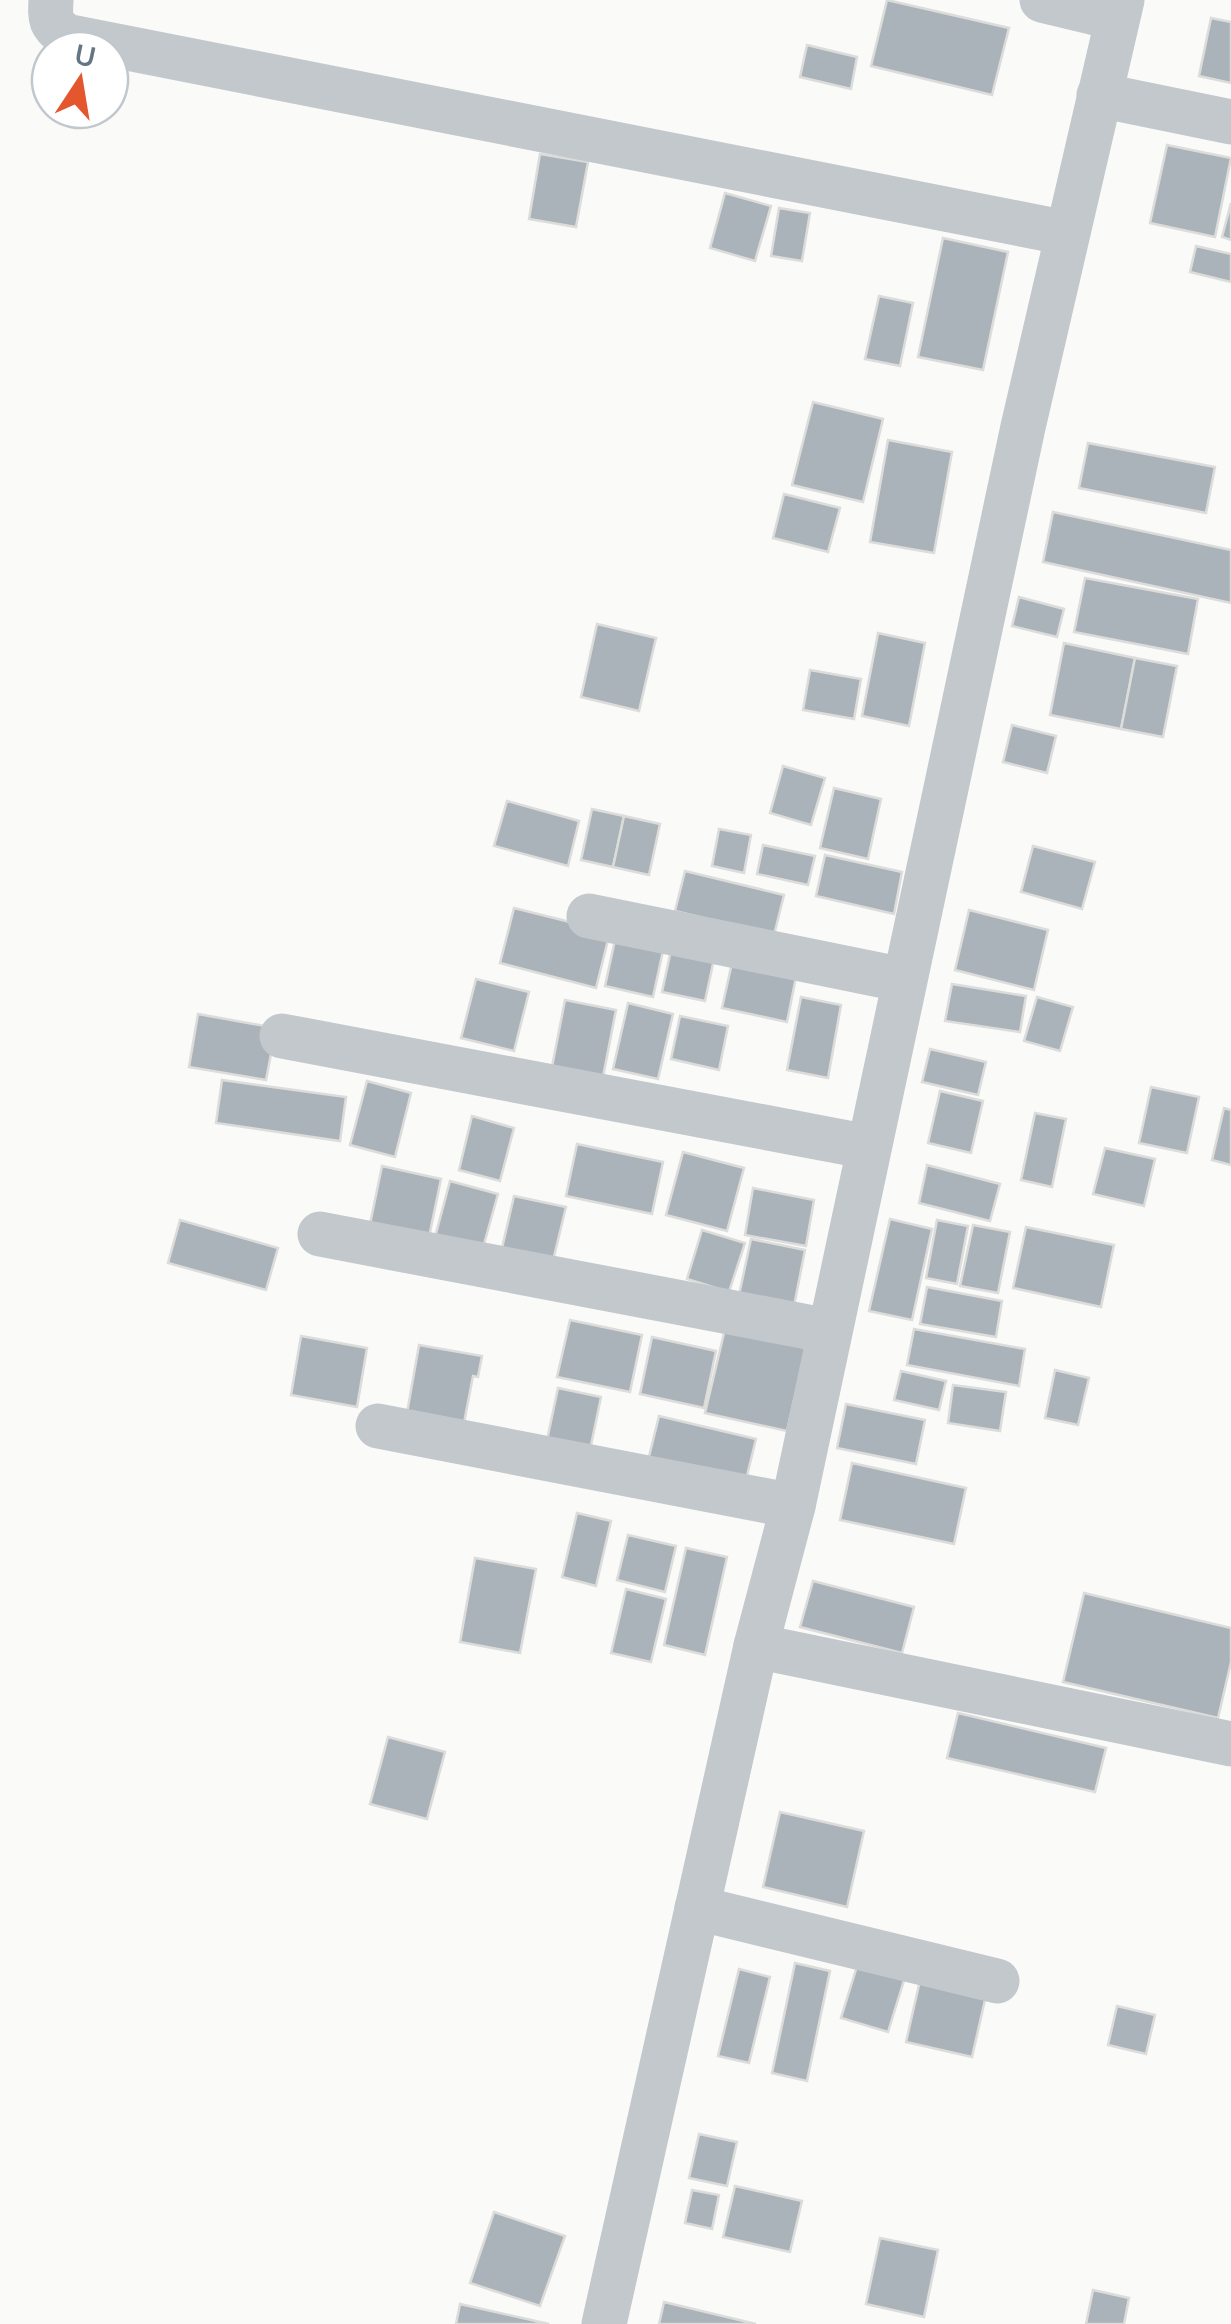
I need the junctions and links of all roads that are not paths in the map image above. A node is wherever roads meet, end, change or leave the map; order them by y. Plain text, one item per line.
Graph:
1 (52, 0) edge
2 (1042, 0) edge
3 (1119, 9) edge
4 (1100, 96) junction
5 (1231, 122) edge
6 (1067, 233) junction
7 (589, 916) dead end
8 (904, 980) junction
9 (282, 1036) dead end
10 (869, 1147) junction
11 (320, 1234) dead end
12 (829, 1331) junction
13 (378, 1426) dead end
14 (794, 1506) junction
15 (756, 1646) junction
16 (1231, 1744) edge
17 (697, 1908) junction
18 (997, 1981) dead end
19 (604, 2324) edge

1 - 6 street
2 - 3 street
3 - 4 street
4 - 5 street
4 - 6 street
6 - 8 street
7 - 8 street
8 - 10 street
9 - 10 street
10 - 12 street
11 - 12 street
12 - 14 street
13 - 14 street
14 - 15 street
15 - 16 street
15 - 17 street
17 - 18 street
17 - 19 street

